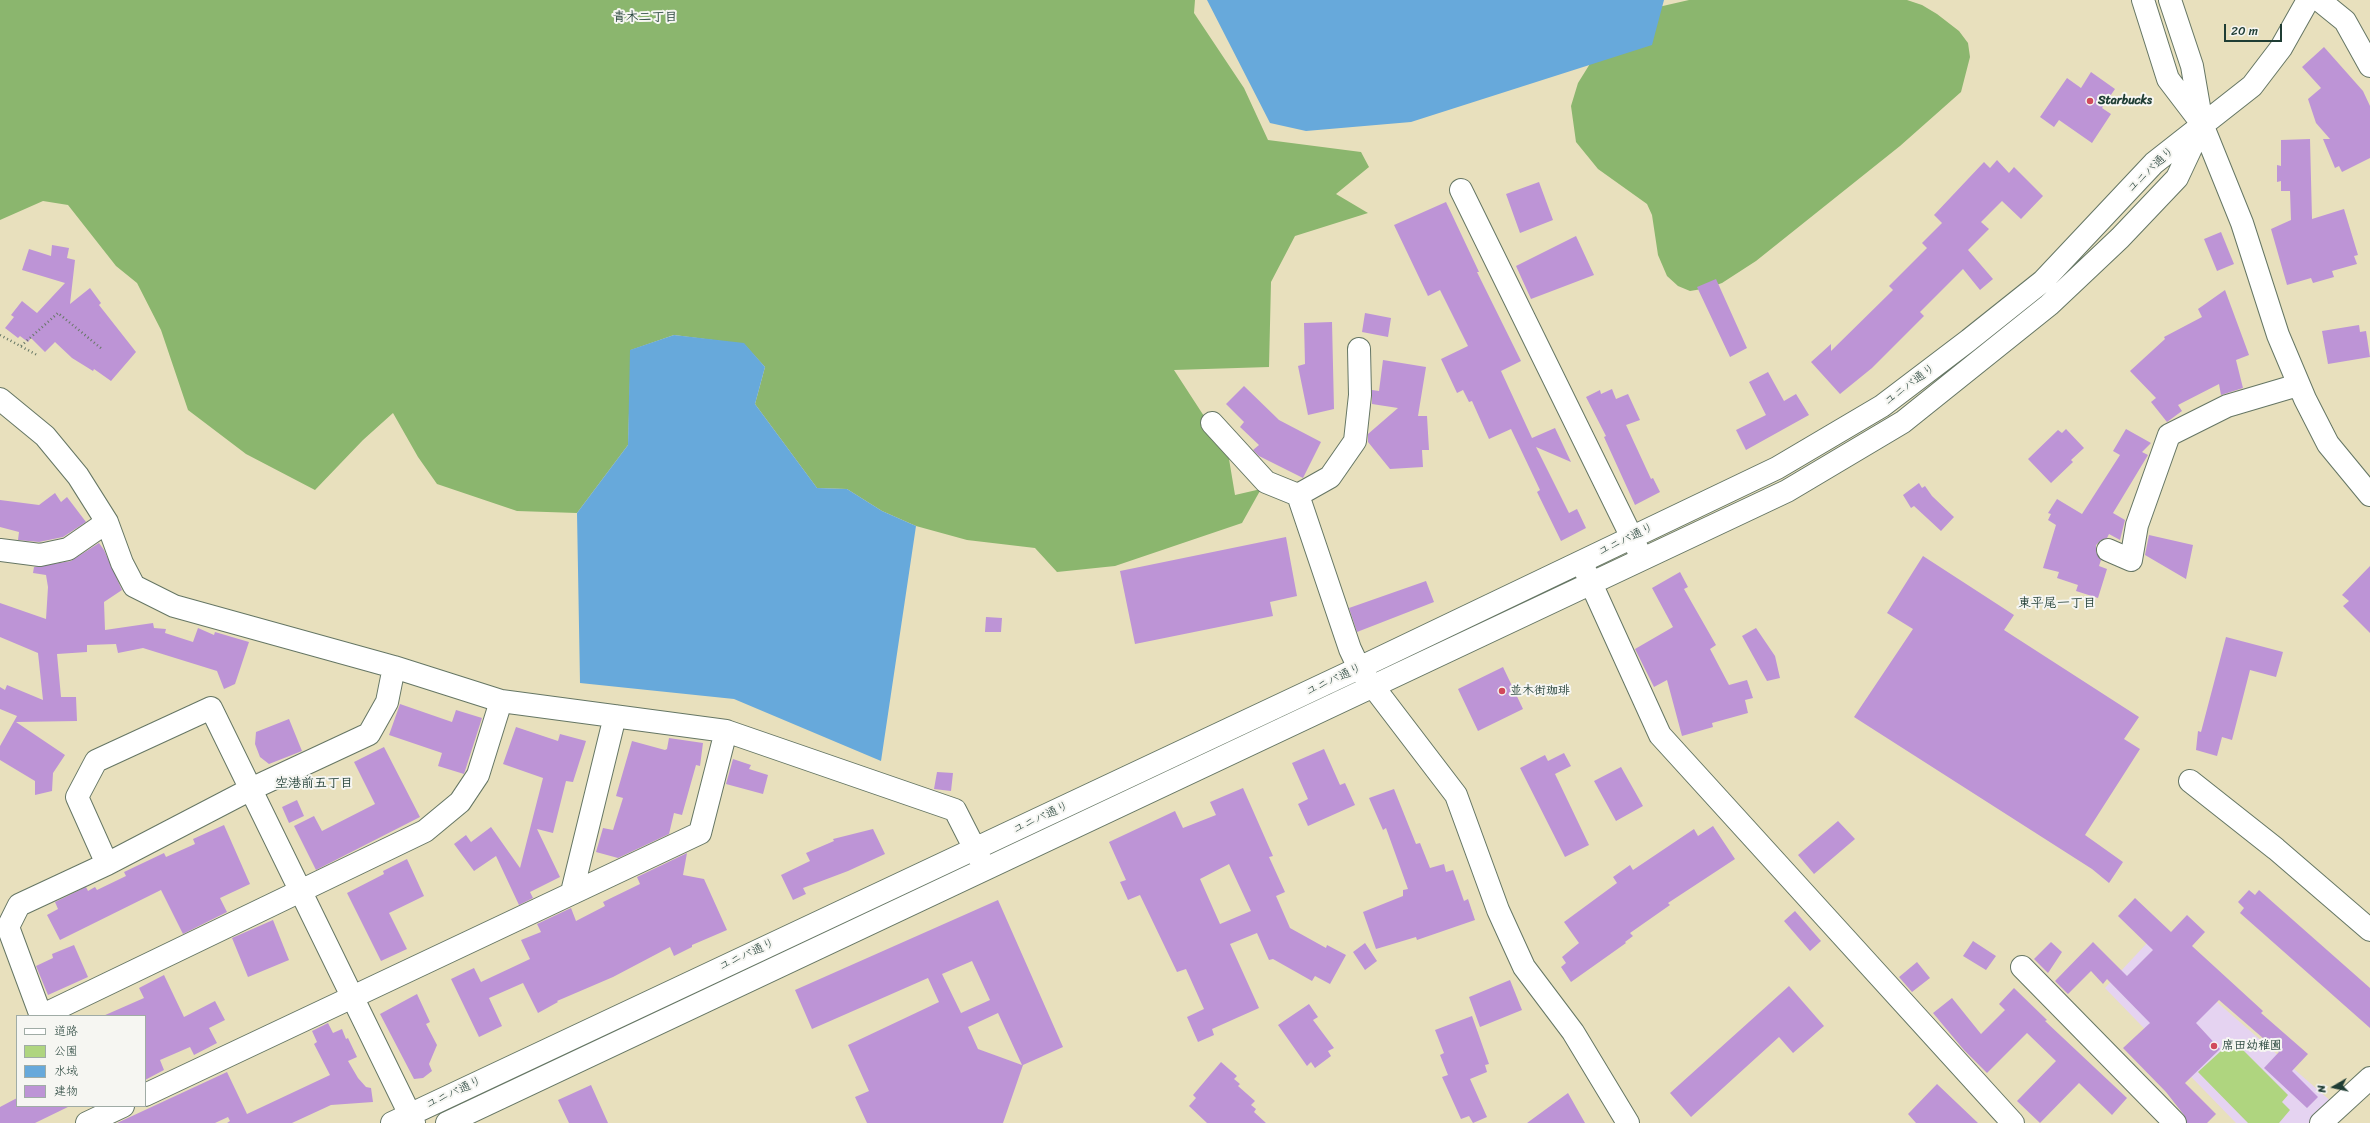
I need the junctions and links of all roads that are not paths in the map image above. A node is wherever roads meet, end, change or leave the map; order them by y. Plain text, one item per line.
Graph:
1 (2143, 0) edge
2 (2170, 0) edge
3 (2308, 0) edge
4 (2320, 0) edge
5 (2370, 66) edge
6 (2202, 124) junction
7 (1460, 190) dead end
8 (1359, 349) dead end
9 (2298, 385) junction
10 (0, 399) edge
11 (1212, 423) dead end
12 (2368, 485) edge
13 (1298, 495) junction
14 (107, 522) junction
15 (1631, 537) junction
16 (0, 550) edge
17 (2108, 550) dead end
18 (1643, 559) junction
19 (1582, 561) junction
20 (1592, 583) junction
21 (394, 667) junction
22 (1359, 668) junction
23 (1373, 688) junction
24 (501, 701) junction
25 (615, 716) junction
26 (726, 731) junction
27 (2190, 781) dead end
28 (251, 789) junction
29 (975, 848) junction
30 (107, 864) junction
31 (985, 869) junction
32 (301, 891) junction
33 (572, 892) junction
34 (2370, 930) edge
35 (2022, 967) dead end
36 (352, 996) junction
37 (41, 1015) edge
38 (43, 1015) edge
39 (2370, 1078) edge
40 (146, 1095) edge
41 (121, 1107) edge
42 (405, 1120) edge
43 (87, 1123) edge
44 (447, 1123) edge
45 (1628, 1123) edge
46 (2013, 1123) edge
47 (2174, 1123) edge
48 (2321, 1123) edge

1 - 6 street
2 - 6 street
3 - 6 street
4 - 5 street
6 - 9 street
6 - 15 street, ユニバ通り
6 - 18 street, ユニバ通り
7 - 15 street
8 - 13 street
9 - 12 street
9 - 17 street
10 - 14 street
11 - 13 street
13 - 22 street
14 - 16 street
14 - 21 street
15 - 18 street
15 - 19 street, ユニバ通り
18 - 20 street, ユニバ通り
19 - 20 street
19 - 22 street, ユニバ通り
20 - 23 street, ユニバ通り
20 - 46 street
21 - 24 street
21 - 28 street
22 - 23 street
22 - 29 street, ユニバ通り
23 - 31 street, ユニバ通り
23 - 45 street
24 - 25 street
24 - 32 street
25 - 26 street
25 - 33 street
26 - 29 street
26 - 33 street
27 - 34 street
28 - 30 street
28 - 30 street
28 - 32 street
29 - 31 street
29 - 42 street, ユニバ通り
30 - 37 street
31 - 44 street, ユニバ通り
32 - 36 street
32 - 38 street
33 - 36 street
35 - 47 street
36 - 40 street
36 - 42 street
39 - 48 street
41 - 43 street

